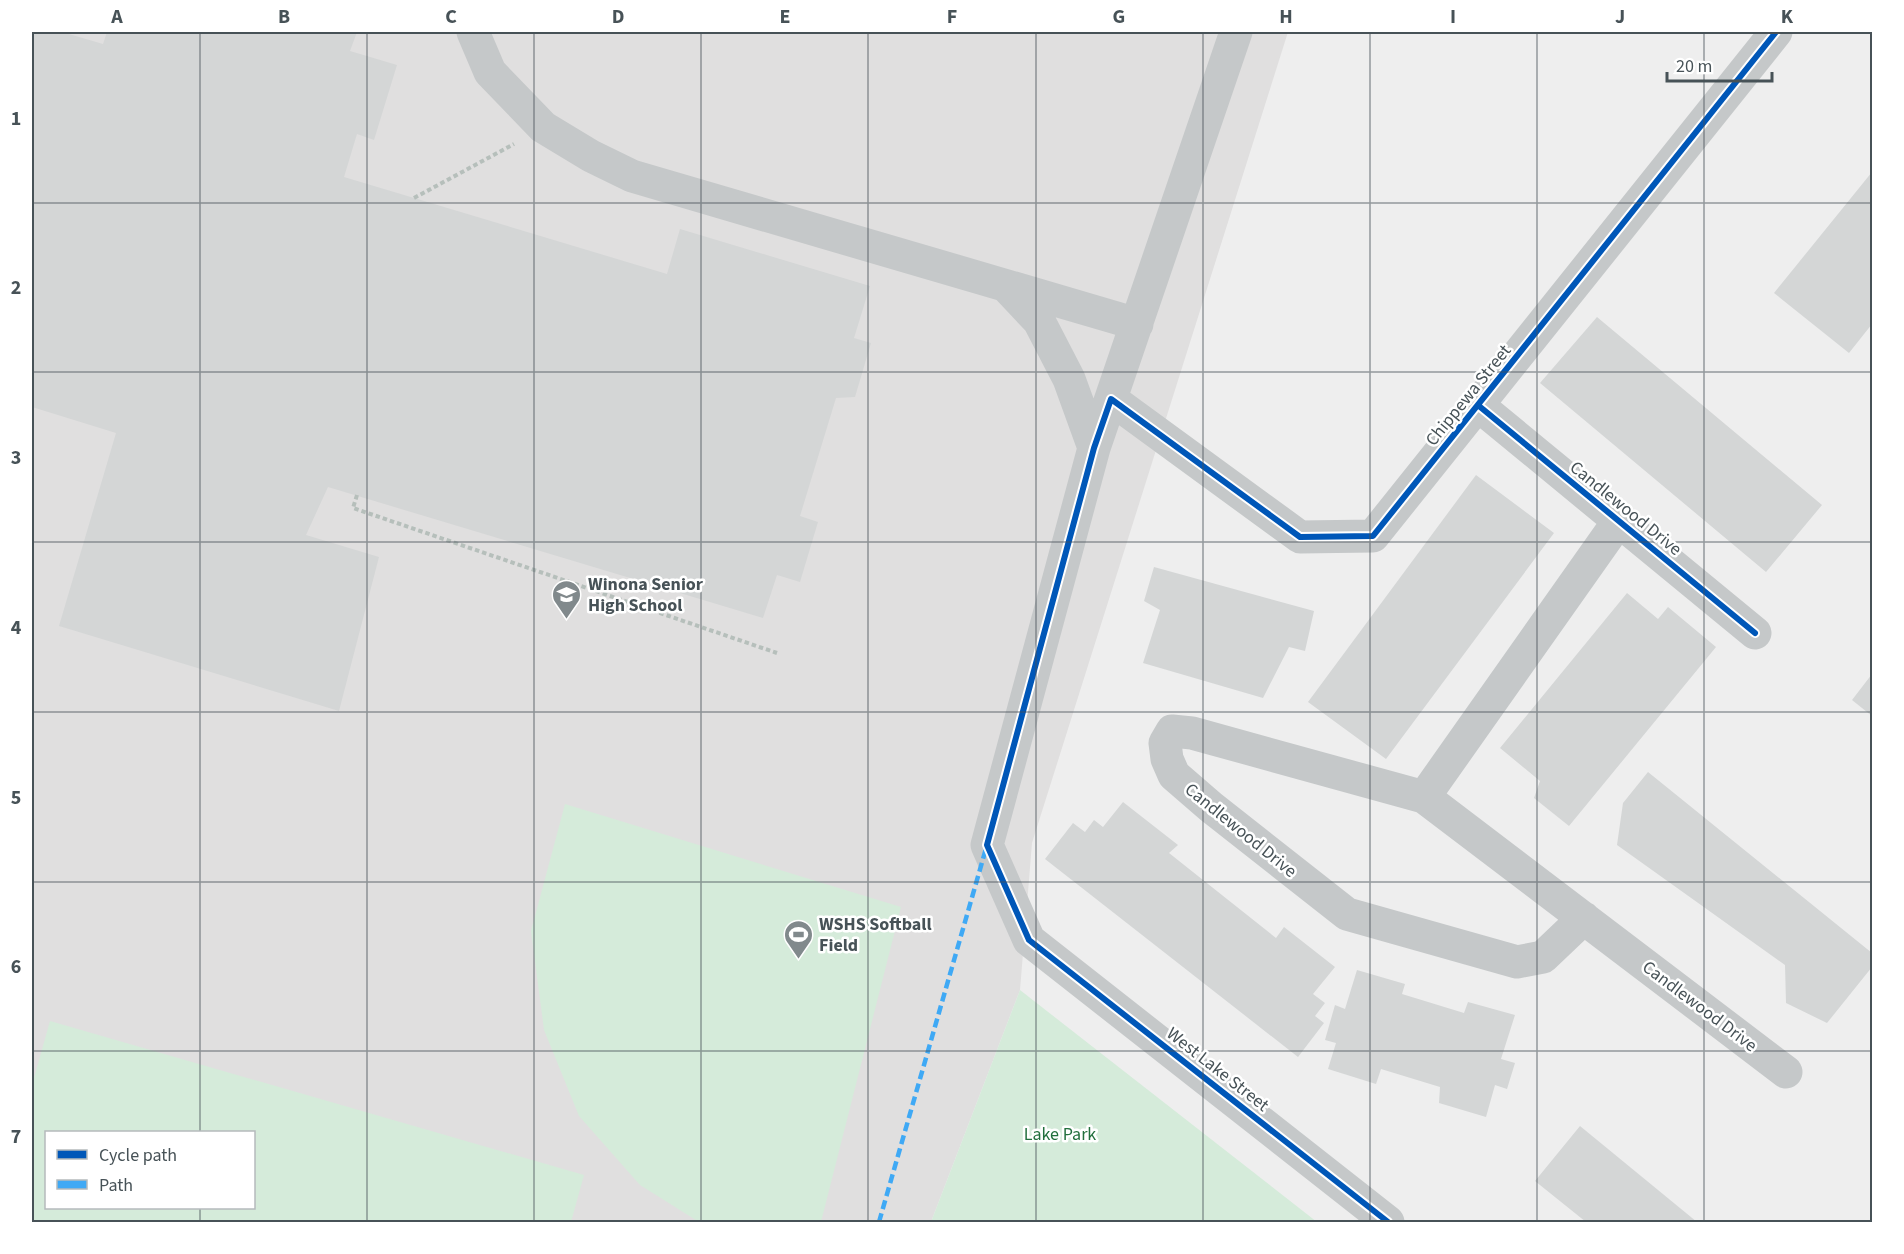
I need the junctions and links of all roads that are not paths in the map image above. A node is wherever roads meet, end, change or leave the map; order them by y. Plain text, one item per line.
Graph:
1 (473, 32) edge
2 (1236, 32) edge
3 (1776, 32) edge
4 (1006, 286) junction
5 (1137, 324) junction
6 (1111, 399) junction
7 (1479, 406) junction
8 (1094, 448) junction
9 (1618, 522) junction
10 (1755, 633) dead end
11 (1424, 797) junction
12 (1584, 918) junction
13 (1786, 1072) dead end
14 (1388, 1222) edge

1 - 4 street
2 - 5 street
3 - 7 street, Chippewa Street
4 - 5 street
4 - 8 street
5 - 6 street
6 - 7 street, Chippewa Street
6 - 8 street
7 - 9 street, Candlewood Drive
8 - 14 street, West Lake Street
9 - 10 street, Candlewood Drive
9 - 11 street, Candlewood Drive
11 - 12 street, Candlewood Drive
11 - 12 street, Candlewood Drive
12 - 13 street, Candlewood Drive

